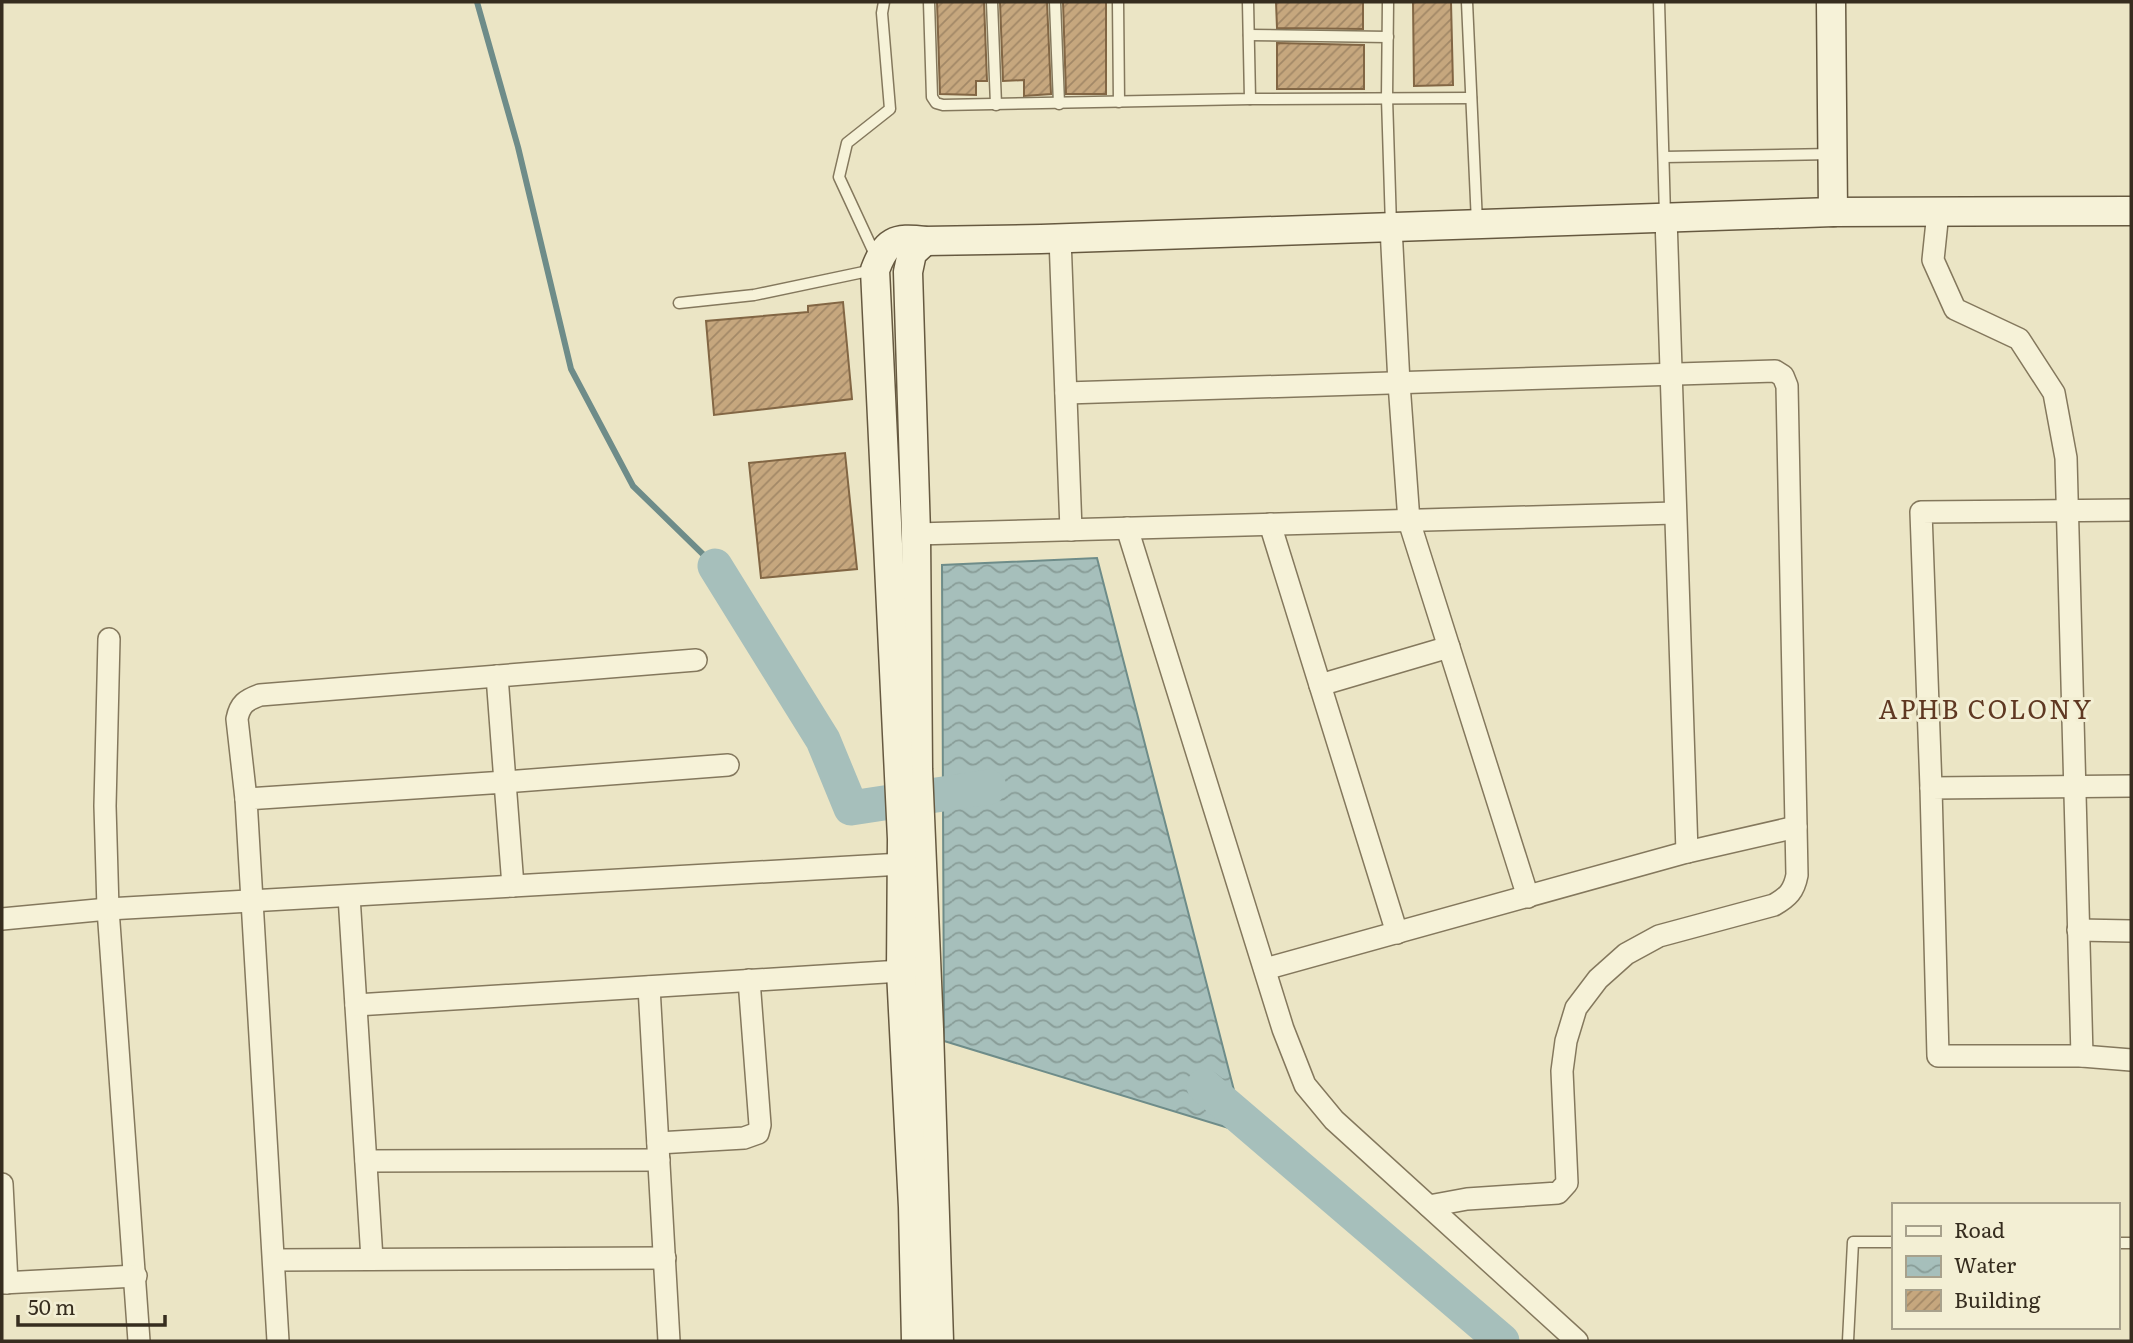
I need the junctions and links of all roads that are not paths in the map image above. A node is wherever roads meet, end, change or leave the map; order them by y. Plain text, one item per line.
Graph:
1 (884, 2) edge
2 (929, 2) edge
3 (992, 2) edge
4 (1055, 2) edge
5 (1118, 2) edge
6 (1248, 2) edge
7 (1388, 2) edge
8 (1467, 2) edge
9 (1659, 2) edge
10 (1831, 2) edge
11 (1249, 35) junction
12 (1388, 37) junction
13 (1471, 97) junction
14 (1387, 98) junction
15 (1250, 99) junction
16 (1119, 102) junction
17 (1059, 104) junction
18 (996, 105) junction
19 (1833, 154) junction
20 (1664, 157) junction
21 (2131, 211) edge
22 (1833, 212) junction
23 (1938, 212) junction
24 (1665, 218) junction
25 (1478, 224) junction
26 (1391, 227) junction
27 (1060, 238) junction
28 (925, 241) junction
29 (876, 266) junction
30 (680, 303) dead end
31 (1671, 374) junction
32 (1399, 383) junction
33 (1066, 393) junction
34 (2131, 510) edge
35 (2066, 512) junction
36 (1675, 513) junction
37 (1409, 521) junction
38 (1270, 524) junction
39 (1127, 528) junction
40 (1071, 530) junction
41 (916, 534) junction
42 (108, 639) dead end
43 (1449, 647) junction
44 (696, 660) dead end
45 (497, 676) junction
46 (1320, 685) junction
47 (728, 765) dead end
48 (505, 782) junction
49 (2131, 786) edge
50 (2074, 787) junction
51 (1931, 788) junction
52 (246, 799) junction
53 (1796, 827) junction
54 (1687, 852) junction
55 (902, 864) junction
56 (513, 886) junction
57 (349, 896) junction
58 (1528, 897) junction
59 (253, 901) junction
60 (108, 909) junction
61 (2, 919) edge
62 (2078, 930) junction
63 (2131, 931) edge
64 (1397, 933) junction
65 (1265, 970) junction
66 (901, 971) junction
67 (749, 980) junction
68 (649, 987) junction
69 (356, 1005) junction
70 (2082, 1056) junction
71 (2131, 1060) edge
72 (658, 1152) junction
73 (366, 1161) junction
74 (2, 1184) edge
75 (1429, 1206) junction
76 (1892, 1242) edge
77 (665, 1258) junction
78 (372, 1259) junction
79 (274, 1260) junction
80 (136, 1276) junction
81 (5, 1283) edge
82 (139, 1341) edge
83 (278, 1341) edge
84 (669, 1341) edge
85 (915, 1341) edge
86 (939, 1341) edge
87 (1577, 1341) edge
88 (1849, 1341) edge

1 - 29 lane
2 - 18 lane
3 - 18 lane
4 - 17 lane
5 - 16 lane
6 - 11 lane
7 - 12 lane
8 - 13 lane
9 - 20 lane
10 - 19 street
11 - 12 lane
11 - 15 lane
12 - 14 lane
13 - 14 lane
13 - 25 lane
14 - 15 lane
14 - 26 lane
15 - 16 lane
16 - 17 lane
17 - 18 lane
19 - 20 lane
19 - 22 street
20 - 24 lane
21 - 23 street
22 - 23 street
22 - 24 street
23 - 35 street
24 - 25 street
24 - 31 street
25 - 26 street
26 - 27 street
26 - 32 street
27 - 28 street
27 - 33 street
28 - 29 street
28 - 41 street
29 - 30 lane
29 - 55 street
31 - 32 street
31 - 36 street
31 - 53 street
32 - 33 street
32 - 37 street
33 - 40 street
34 - 35 street
35 - 50 street
35 - 51 street
36 - 37 street
36 - 54 street
37 - 38 street
37 - 43 street
38 - 39 street
38 - 46 street
39 - 40 street
39 - 65 street
40 - 41 street
41 - 86 street
42 - 60 street
43 - 46 street
43 - 58 street
44 - 45 street
45 - 48 street
45 - 52 street
46 - 64 street
47 - 48 street
48 - 52 street
48 - 56 street
49 - 50 street
50 - 51 street
50 - 62 street
51 - 70 street
52 - 59 street
53 - 54 street
53 - 75 street
54 - 58 street
55 - 56 street
55 - 66 street
56 - 57 street
57 - 59 street
57 - 69 street
58 - 64 street
59 - 60 street
59 - 79 street
60 - 61 street
60 - 80 street
62 - 63 street
62 - 70 street
64 - 65 street
65 - 75 street
66 - 67 street
66 - 85 street
67 - 68 street
67 - 72 street
68 - 69 street
68 - 72 street
69 - 73 street
70 - 71 street
72 - 73 street
72 - 77 street
73 - 78 street
74 - 81 street
75 - 87 street
76 - 88 lane
77 - 78 street
77 - 84 street
78 - 79 street
79 - 83 street
80 - 81 street
80 - 82 street

